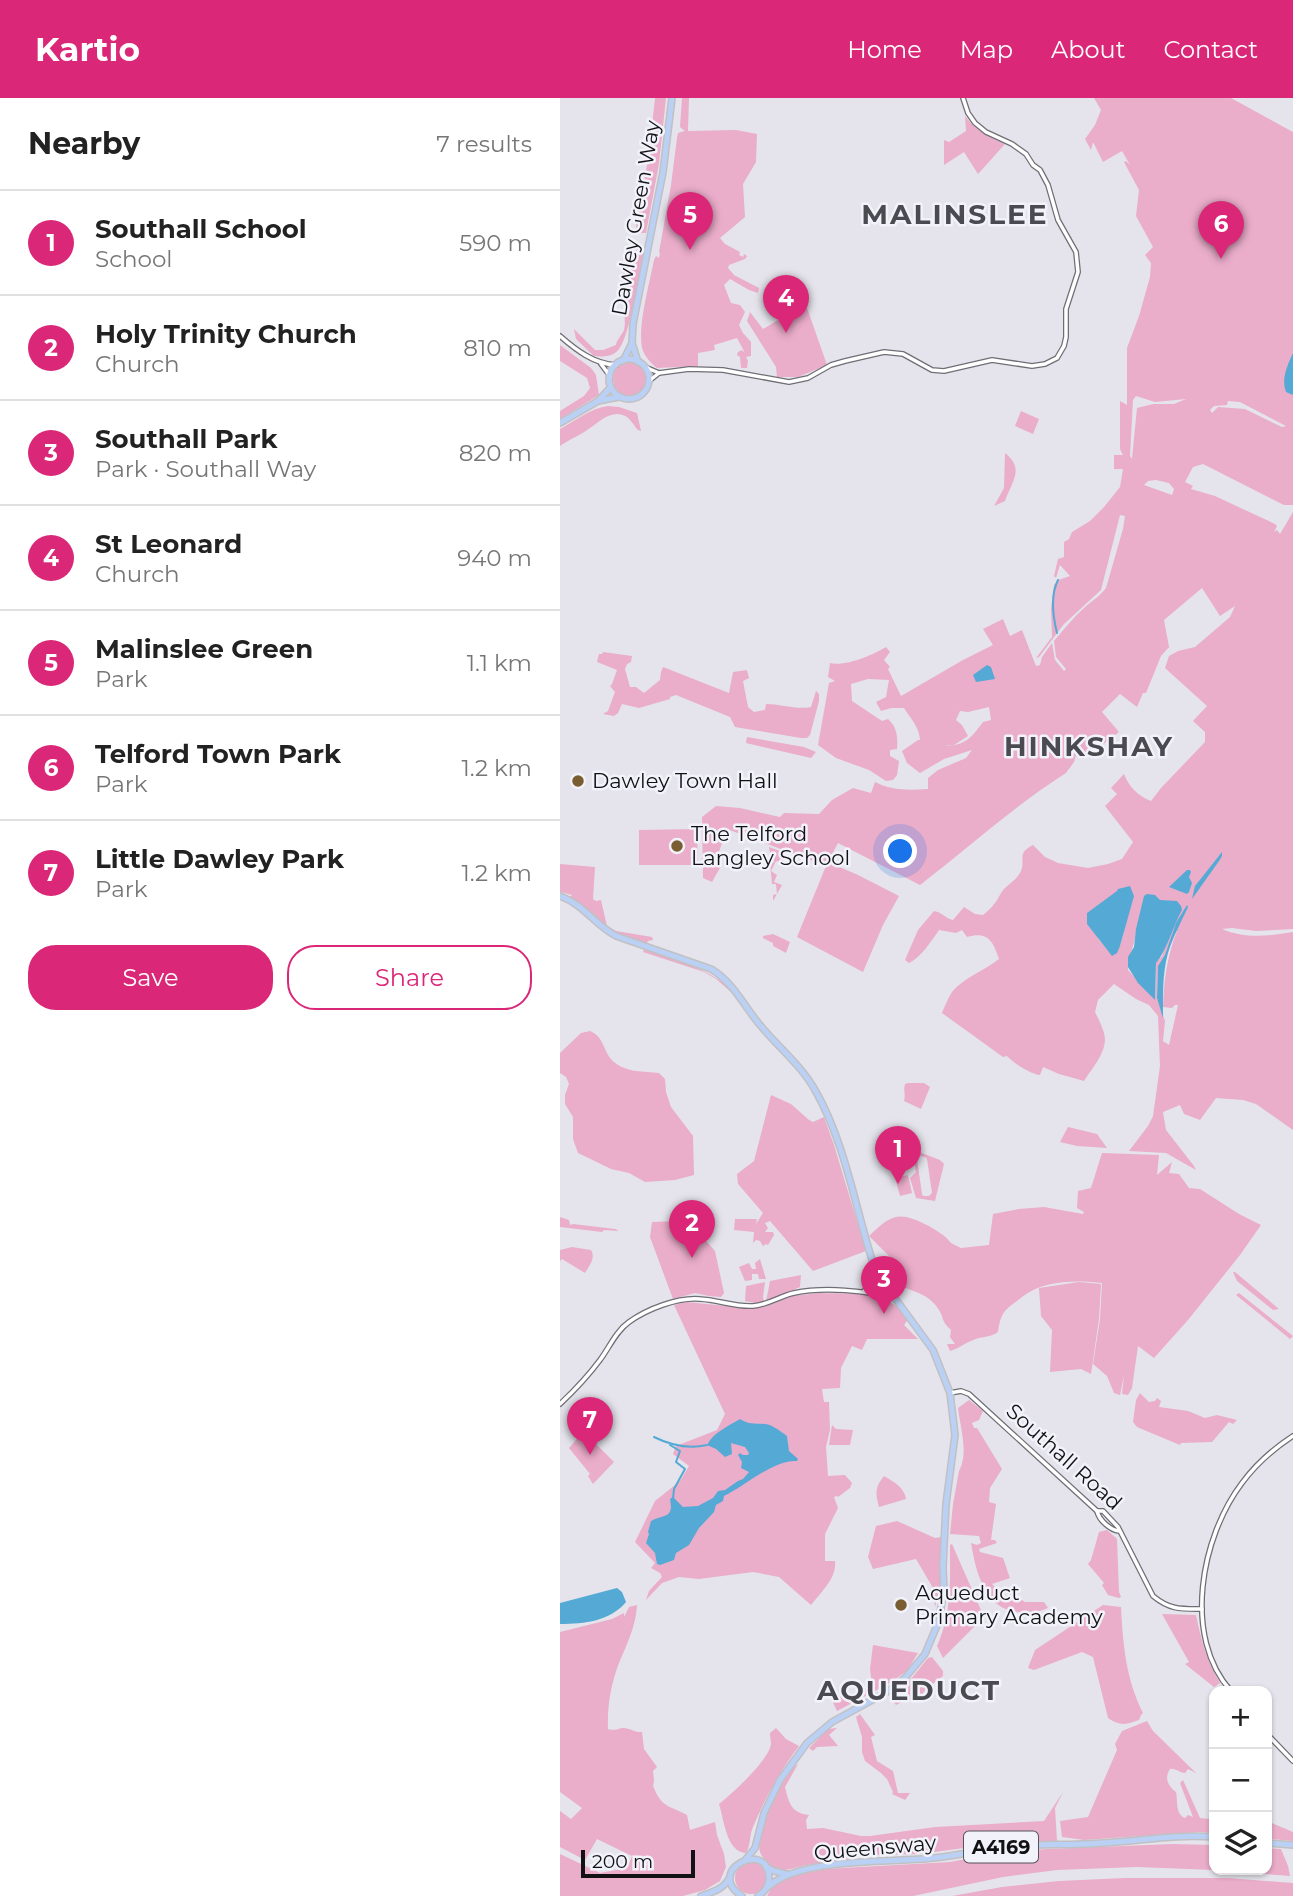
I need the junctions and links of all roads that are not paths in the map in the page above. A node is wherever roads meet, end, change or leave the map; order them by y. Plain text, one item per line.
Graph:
1 (672, 98) edge
2 (963, 98) edge
3 (560, 336) edge
4 (632, 343) junction
5 (623, 361) junction
6 (599, 362) junction
7 (638, 362) junction
8 (616, 365) junction
9 (645, 367) junction
10 (659, 373) junction
11 (610, 376) junction
12 (649, 381) junction
13 (611, 387) junction
14 (620, 397) junction
15 (598, 401) junction
16 (560, 423) edge
17 (560, 895) edge
18 (881, 1279) junction
19 (864, 1291) junction
20 (897, 1299) junction
21 (950, 1393) junction
22 (560, 1404) edge
23 (1293, 1436) edge
24 (1202, 1609) junction
25 (1226, 1686) edge
26 (1272, 1739) edge
27 (1293, 1761) edge
28 (1209, 1837) edge
29 (1272, 1843) edge
30 (756, 1845) junction
31 (1293, 1845) edge
32 (746, 1859) junction
33 (764, 1865) junction
34 (731, 1874) junction
35 (789, 1874) junction
36 (716, 1891) junction
37 (766, 1891) edge
38 (741, 1895) edge
39 (701, 1896) edge
40 (758, 1896) edge

1 - 4 main road, Dawley Green Way
2 - 10 street
3 - 6 street
4 - 5 main road, Dawley Green Way
4 - 7 main road, Dawley Green Way
5 - 7 main road
5 - 8 main road
6 - 8 street
6 - 11 street
7 - 9 main road
8 - 11 main road
9 - 10 street
9 - 12 main road
10 - 12 street
11 - 13 main road
12 - 14 main road
13 - 14 main road
13 - 15 main road
14 - 15 main road
15 - 16 main road
17 - 18 main road
18 - 19 street
18 - 20 main road
19 - 20 street
19 - 22 street
20 - 21 main road
21 - 24 street, Southall Road
21 - 30 main road
23 - 24 street
24 - 25 street
26 - 27 street
28 - 35 main road, Queensway / A4169
29 - 31 main road
30 - 32 main road
30 - 33 main road
32 - 33 main road, Queensway
32 - 34 main road
33 - 35 main road, Queensway / A4169
33 - 37 main road
34 - 36 main road
34 - 38 main road
35 - 37 main road, Queensway / A4169
36 - 38 main road
36 - 39 main road
37 - 40 main road, Queensway

